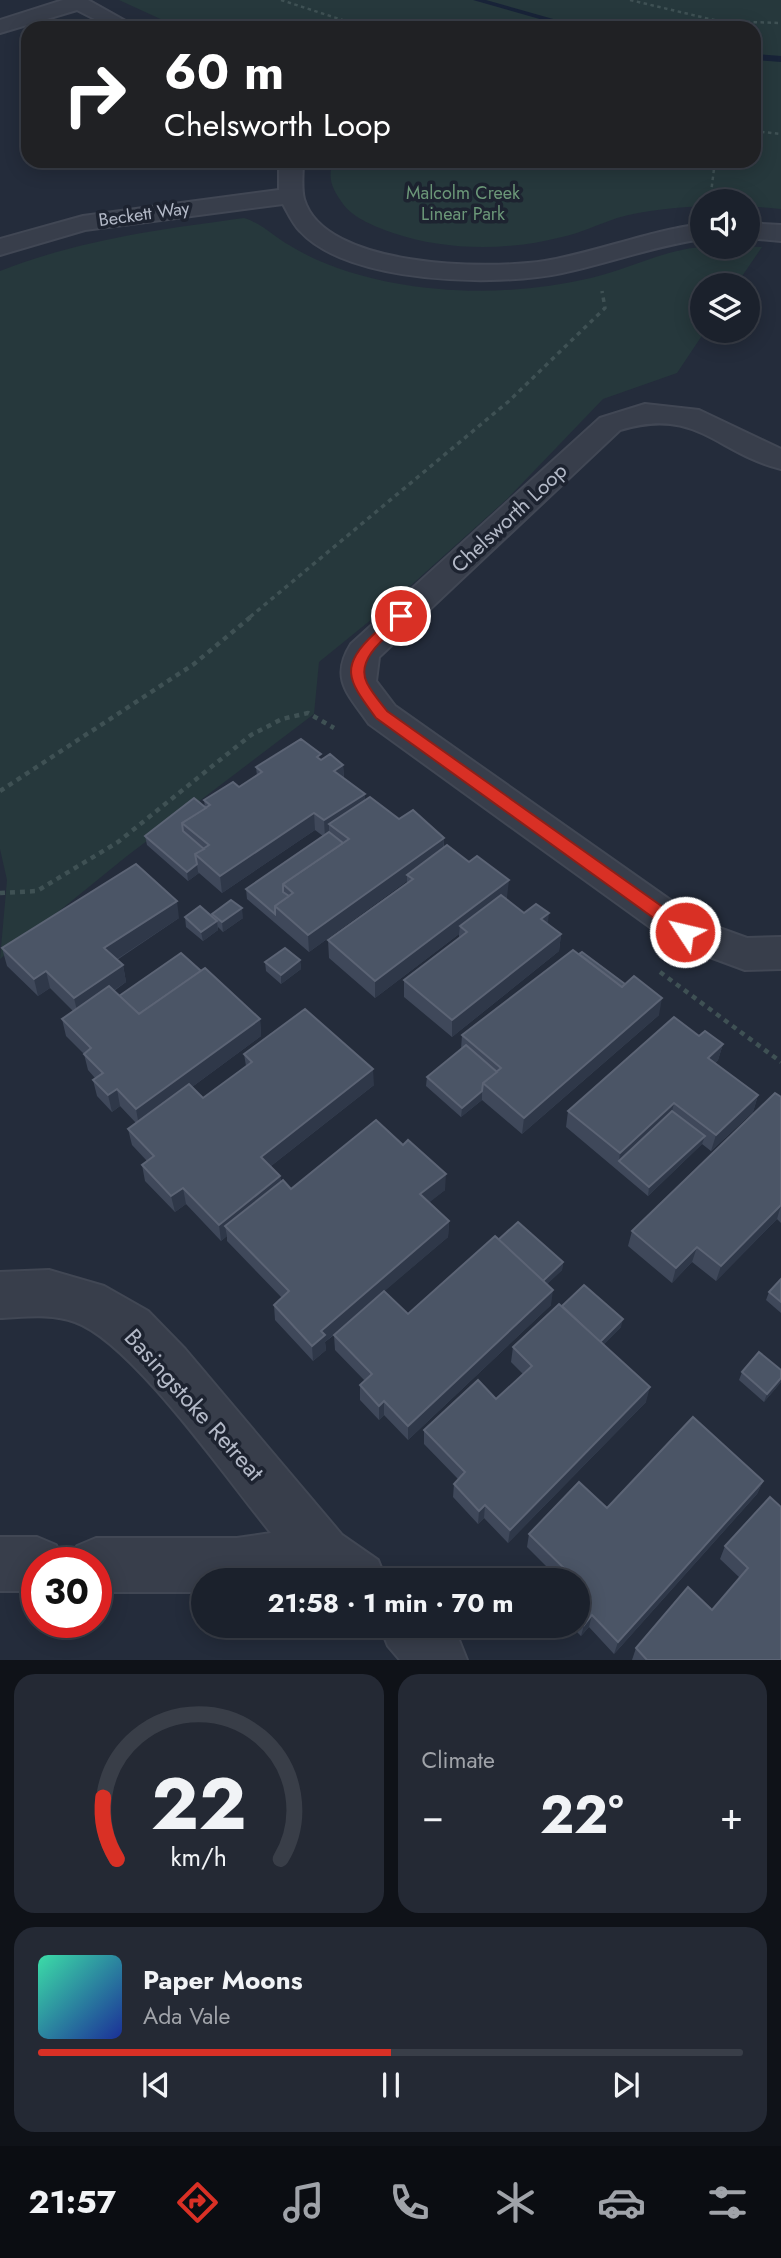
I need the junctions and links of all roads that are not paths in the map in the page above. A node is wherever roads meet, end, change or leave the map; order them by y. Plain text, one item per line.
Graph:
1 (76, 2) edge
2 (114, 21) edge
3 (0, 27) edge
4 (289, 168) edge
5 (295, 204) junction
6 (760, 222) edge
7 (690, 224) edge
8 (781, 224) edge
9 (760, 231) edge
10 (690, 233) edge
11 (781, 233) edge
12 (0, 247) edge
13 (781, 460) edge
14 (780, 956) edge
15 (0, 1295) edge
16 (0, 1564) edge
17 (21, 1564) edge
18 (112, 1565) edge
19 (340, 1567) edge
20 (419, 1638) edge
21 (439, 1660) edge

1 - 2 street
1 - 3 street
4 - 5 street
5 - 7 street
5 - 10 street
5 - 12 street, Beckett Way
6 - 8 street
9 - 11 street
13 - 14 street, Chelsworth Loop
15 - 19 street, Basingstoke Retreat
16 - 17 street
18 - 19 street, Basingstoke Retreat
20 - 21 street

